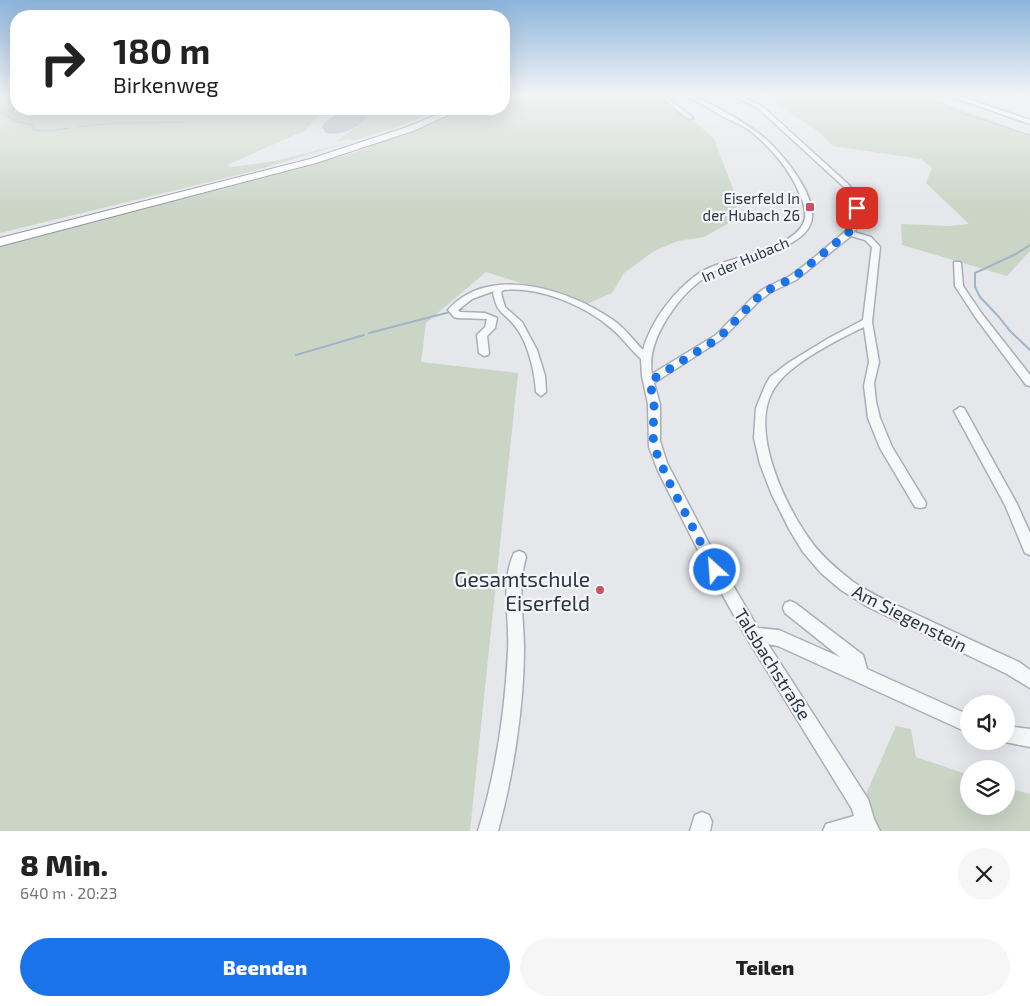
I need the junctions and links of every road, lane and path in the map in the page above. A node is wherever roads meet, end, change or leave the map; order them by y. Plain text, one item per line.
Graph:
1 (387, 133) edge
2 (400, 133) edge
3 (754, 133) edge
4 (788, 133) edge
5 (849, 232) junction
6 (0, 236) edge
7 (0, 242) edge
8 (957, 264) dead end
9 (500, 288) junction
10 (867, 322) junction
11 (484, 353) dead end
12 (646, 358) junction
13 (650, 381) junction
14 (1030, 382) edge
15 (541, 392) dead end
16 (960, 411) dead end
17 (920, 503) dead end
18 (1030, 550) edge
19 (519, 557) dead end
20 (790, 608) dead end
21 (754, 635) junction
22 (860, 674) junction
23 (1030, 679) edge
24 (960, 720) edge
25 (1015, 736) edge
26 (1030, 738) edge
27 (867, 827) edge
28 (488, 831) edge
29 (834, 831) edge

1 - 6 highway
2 - 7 highway
3 - 12 street, In der Hubach
4 - 5 street
5 - 10 street
5 - 13 street
8 - 14 street
9 - 11 street
9 - 12 street
9 - 15 street
10 - 17 street
10 - 23 street, Am Siegenstein
12 - 13 street, Talsbachstraße
13 - 21 street, Talsbachstraße
16 - 18 street
19 - 28 street
20 - 22 street
21 - 22 street
21 - 27 street, Talsbachstraße
22 - 24 street
25 - 26 street
27 - 29 street

